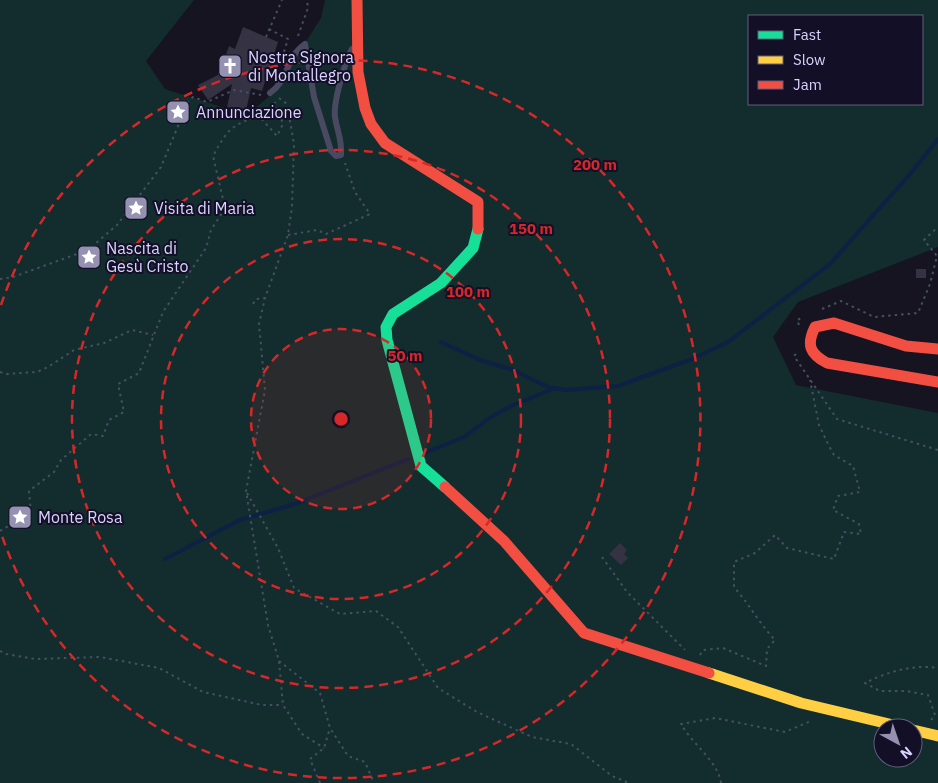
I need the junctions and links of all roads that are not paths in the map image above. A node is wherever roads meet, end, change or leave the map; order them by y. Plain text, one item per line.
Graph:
1 (358, 0) edge
2 (356, 41) junction
3 (270, 93) road end
4 (938, 349) edge
5 (938, 382) edge
6 (873, 720) edge
7 (923, 732) edge
8 (938, 736) edge

1 - 2 street
2 - 3 lane
2 - 6 street
4 - 5 street
7 - 8 street

